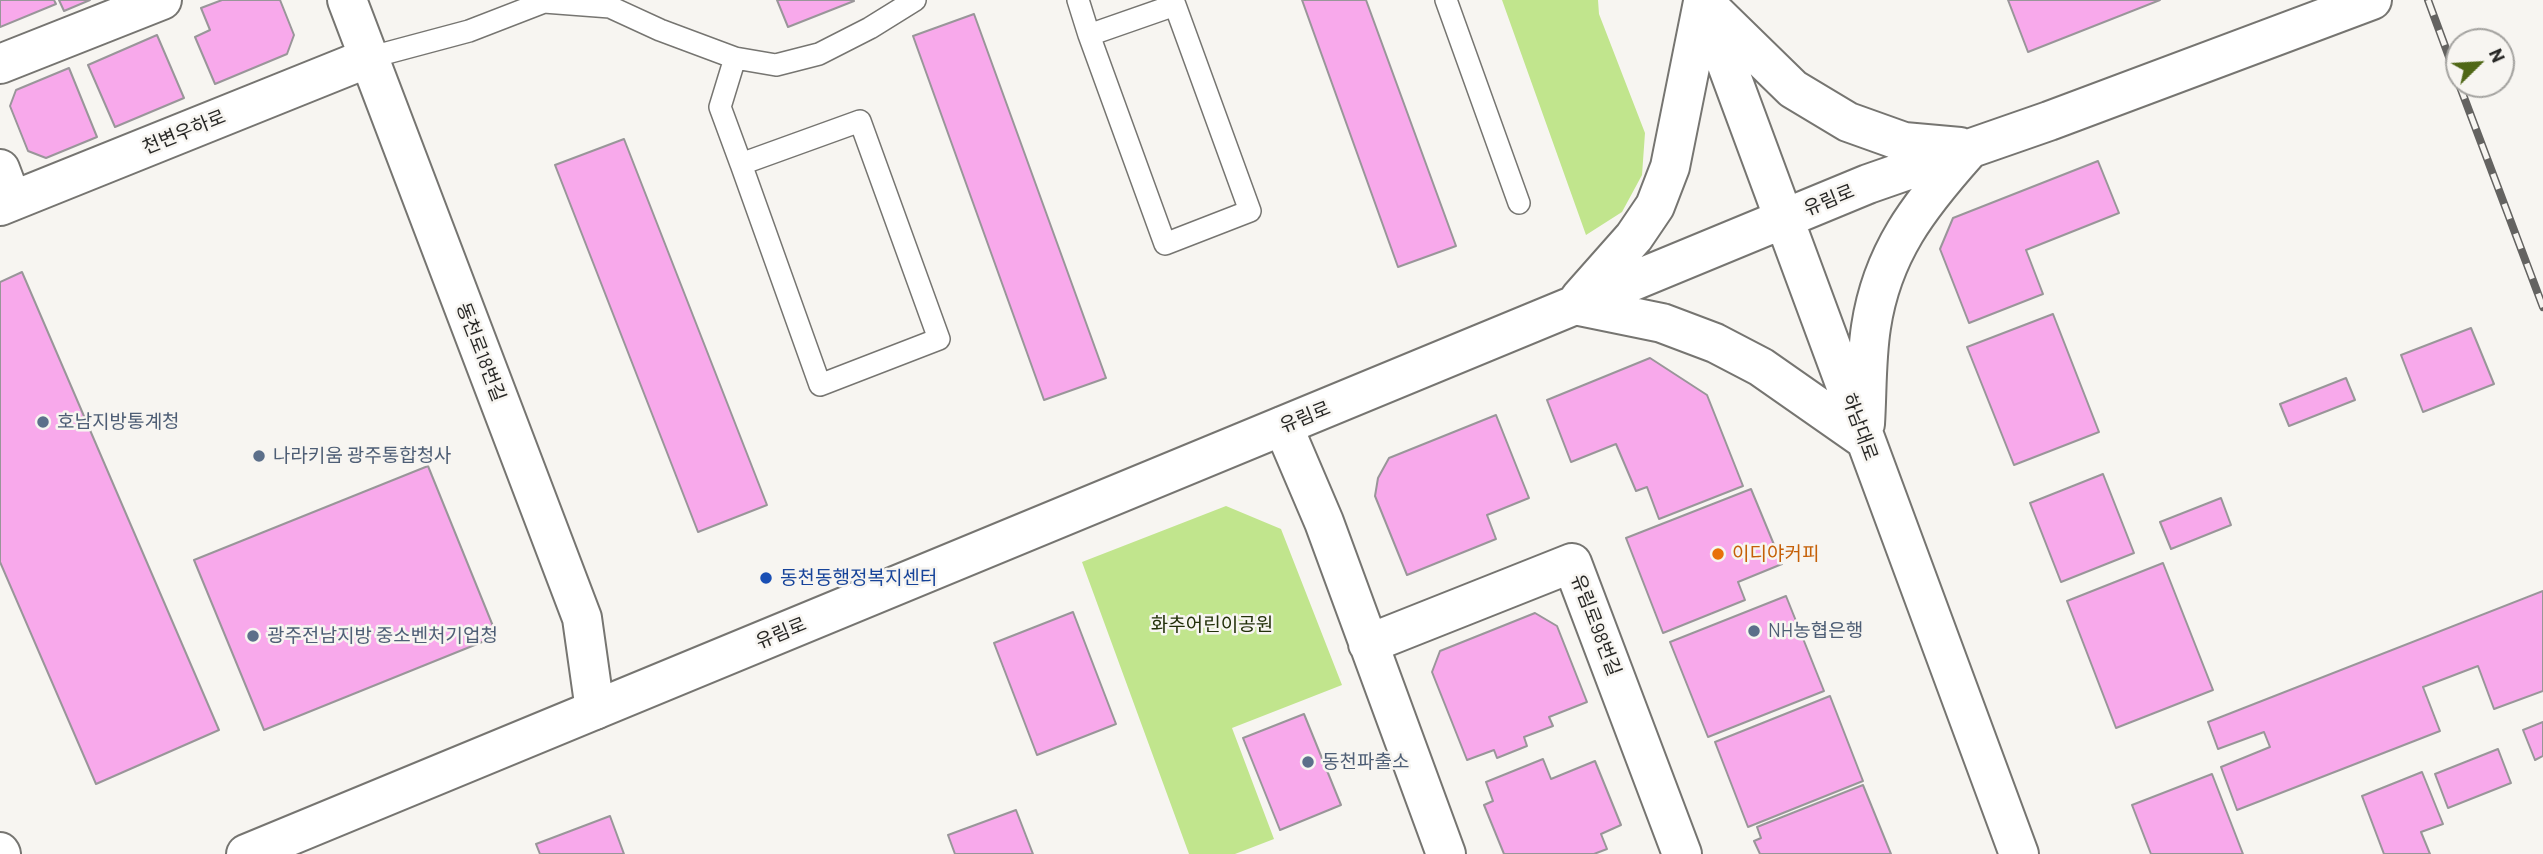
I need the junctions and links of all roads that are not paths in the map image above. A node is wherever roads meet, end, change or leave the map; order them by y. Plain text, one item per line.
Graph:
1 (162, 0) edge
2 (347, 0) edge
3 (915, 0) edge
4 (1078, 0) edge
5 (1446, 0) edge
6 (1703, 0) edge
7 (2372, 0) edge
8 (544, 1) edge
9 (1089, 35) junction
10 (368, 58) junction
11 (736, 58) junction
12 (0, 64) edge
13 (1971, 148) junction
14 (741, 164) junction
15 (4, 192) edge
16 (1519, 203) dead end
17 (1783, 219) junction
18 (1574, 305) junction
19 (1283, 426) junction
20 (1864, 439) junction
21 (1368, 644) junction
22 (594, 710) junction
23 (246, 854) edge
24 (1446, 854) edge
25 (1682, 854) edge
26 (2019, 854) edge

1 - 12 street
2 - 10 street, 동천로18번길
3 - 11 lane
4 - 9 lane
5 - 16 lane
6 - 13 street
6 - 17 street, 하남대로
6 - 18 street
7 - 13 street, 유림로
8 - 10 lane
8 - 11 lane
9 - 9 lane
10 - 15 street, 천변우하로
10 - 22 street, 동천로18번길
11 - 14 lane
13 - 17 street, 유림로
13 - 20 street
14 - 14 lane
17 - 18 street, 유림로
17 - 20 street, 하남대로
18 - 19 street, 유림로
18 - 20 street
19 - 21 street
19 - 22 street, 유림로
20 - 26 street, 하남대로
21 - 24 street
21 - 25 street, 유림로98번길
22 - 23 street, 유림로

